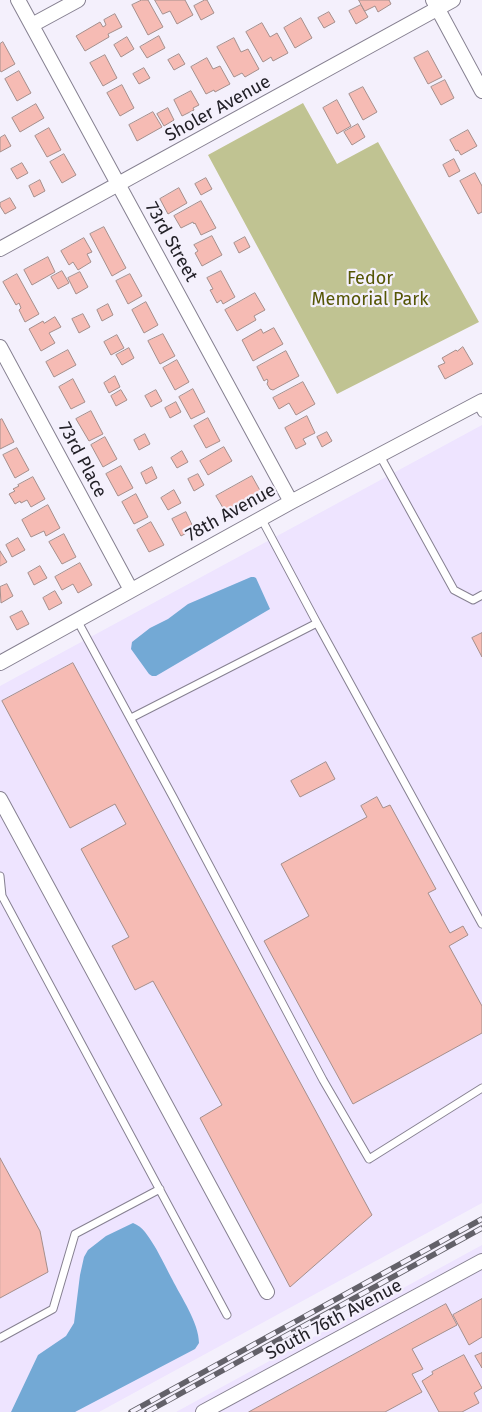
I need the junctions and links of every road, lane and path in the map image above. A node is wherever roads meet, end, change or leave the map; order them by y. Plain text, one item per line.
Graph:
1 (18, 0) edge
2 (78, 0) edge
3 (453, 0) edge
4 (435, 4) edge
5 (32, 26) junction
6 (482, 91) edge
7 (118, 185) junction
8 (0, 249) edge
9 (0, 347) edge
10 (480, 406) edge
11 (379, 454) junction
12 (291, 502) junction
13 (262, 518) junction
14 (131, 590) junction
15 (482, 595) edge
16 (77, 620) junction
17 (317, 623) junction
18 (0, 663) edge
19 (131, 718) junction
20 (0, 799) edge
21 (0, 876) edge
22 (0, 880) edge
23 (482, 924) edge
24 (482, 1088) edge
25 (160, 1189) junction
26 (482, 1261) edge
27 (267, 1292) dead end
28 (227, 1315) dead end
29 (0, 1338) edge
30 (203, 1412) edge

1 - 5 street, 73rd Street
2 - 5 street
3 - 4 street, Sholer Avenue
4 - 6 street
4 - 7 street, Sholer Avenue
5 - 7 street, 73rd Street
7 - 8 street, Sholer Avenue
7 - 12 street, 73rd Street
9 - 14 street, 73rd Place
10 - 11 street, 78th Avenue
11 - 12 street, 78th Avenue
11 - 15 lane
12 - 13 street, 78th Avenue
13 - 14 street, 78th Avenue
13 - 17 lane
14 - 16 street, 78th Avenue
16 - 18 street, 78th Avenue
16 - 19 lane
17 - 19 lane
17 - 23 lane
19 - 24 lane
20 - 27 street
21 - 22 lane
22 - 25 lane
25 - 28 lane
25 - 29 lane
26 - 30 street, South 76th Avenue

